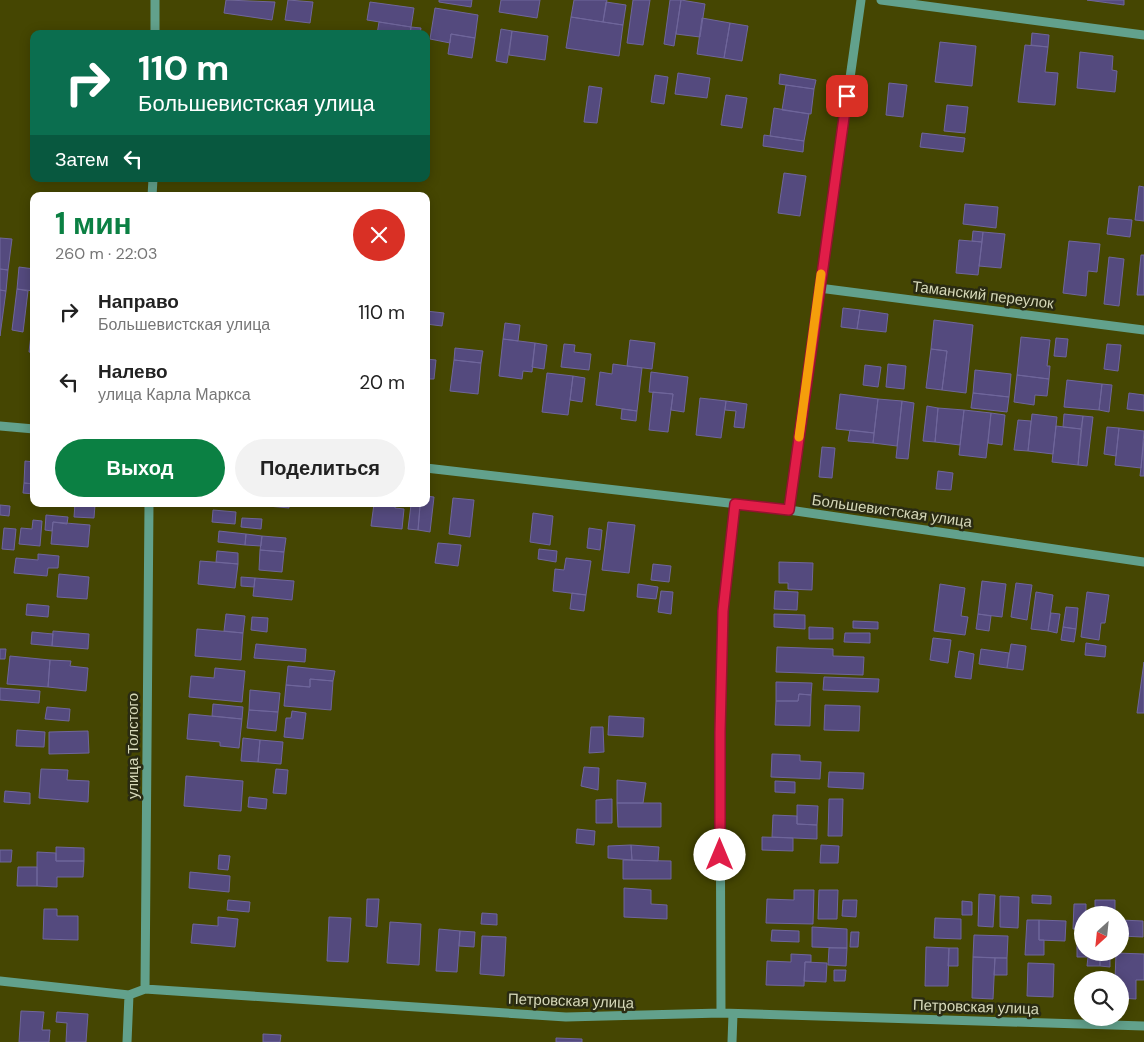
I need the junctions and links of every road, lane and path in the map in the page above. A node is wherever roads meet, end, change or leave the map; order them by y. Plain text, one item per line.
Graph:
1 (155, 0) edge
2 (861, 0) edge
3 (881, 0) edge
4 (155, 30) edge
5 (1144, 35) edge
6 (819, 288) junction
7 (1144, 330) edge
8 (0, 426) edge
9 (30, 428) edge
10 (430, 468) edge
11 (735, 504) junction
12 (148, 507) edge
13 (789, 510) junction
14 (1144, 562) edge
15 (0, 981) edge
16 (145, 989) junction
17 (129, 996) junction
18 (721, 1013) junction
19 (733, 1014) junction
20 (1144, 1026) edge
21 (127, 1042) edge
22 (732, 1042) edge

1 - 4 street
2 - 6 street
3 - 5 street
6 - 7 street, Таманский переулок
6 - 13 street
8 - 9 street
10 - 11 street, Большевистская улица
11 - 13 street, Большевистская улица
11 - 18 street
12 - 16 street, улица Толстого
13 - 14 street, Большевистская улица
15 - 17 street
16 - 17 street, Петровская улица
16 - 18 street, Петровская улица
17 - 21 street
18 - 19 street, Петровская улица
19 - 20 street, Петровская улица
19 - 22 street

